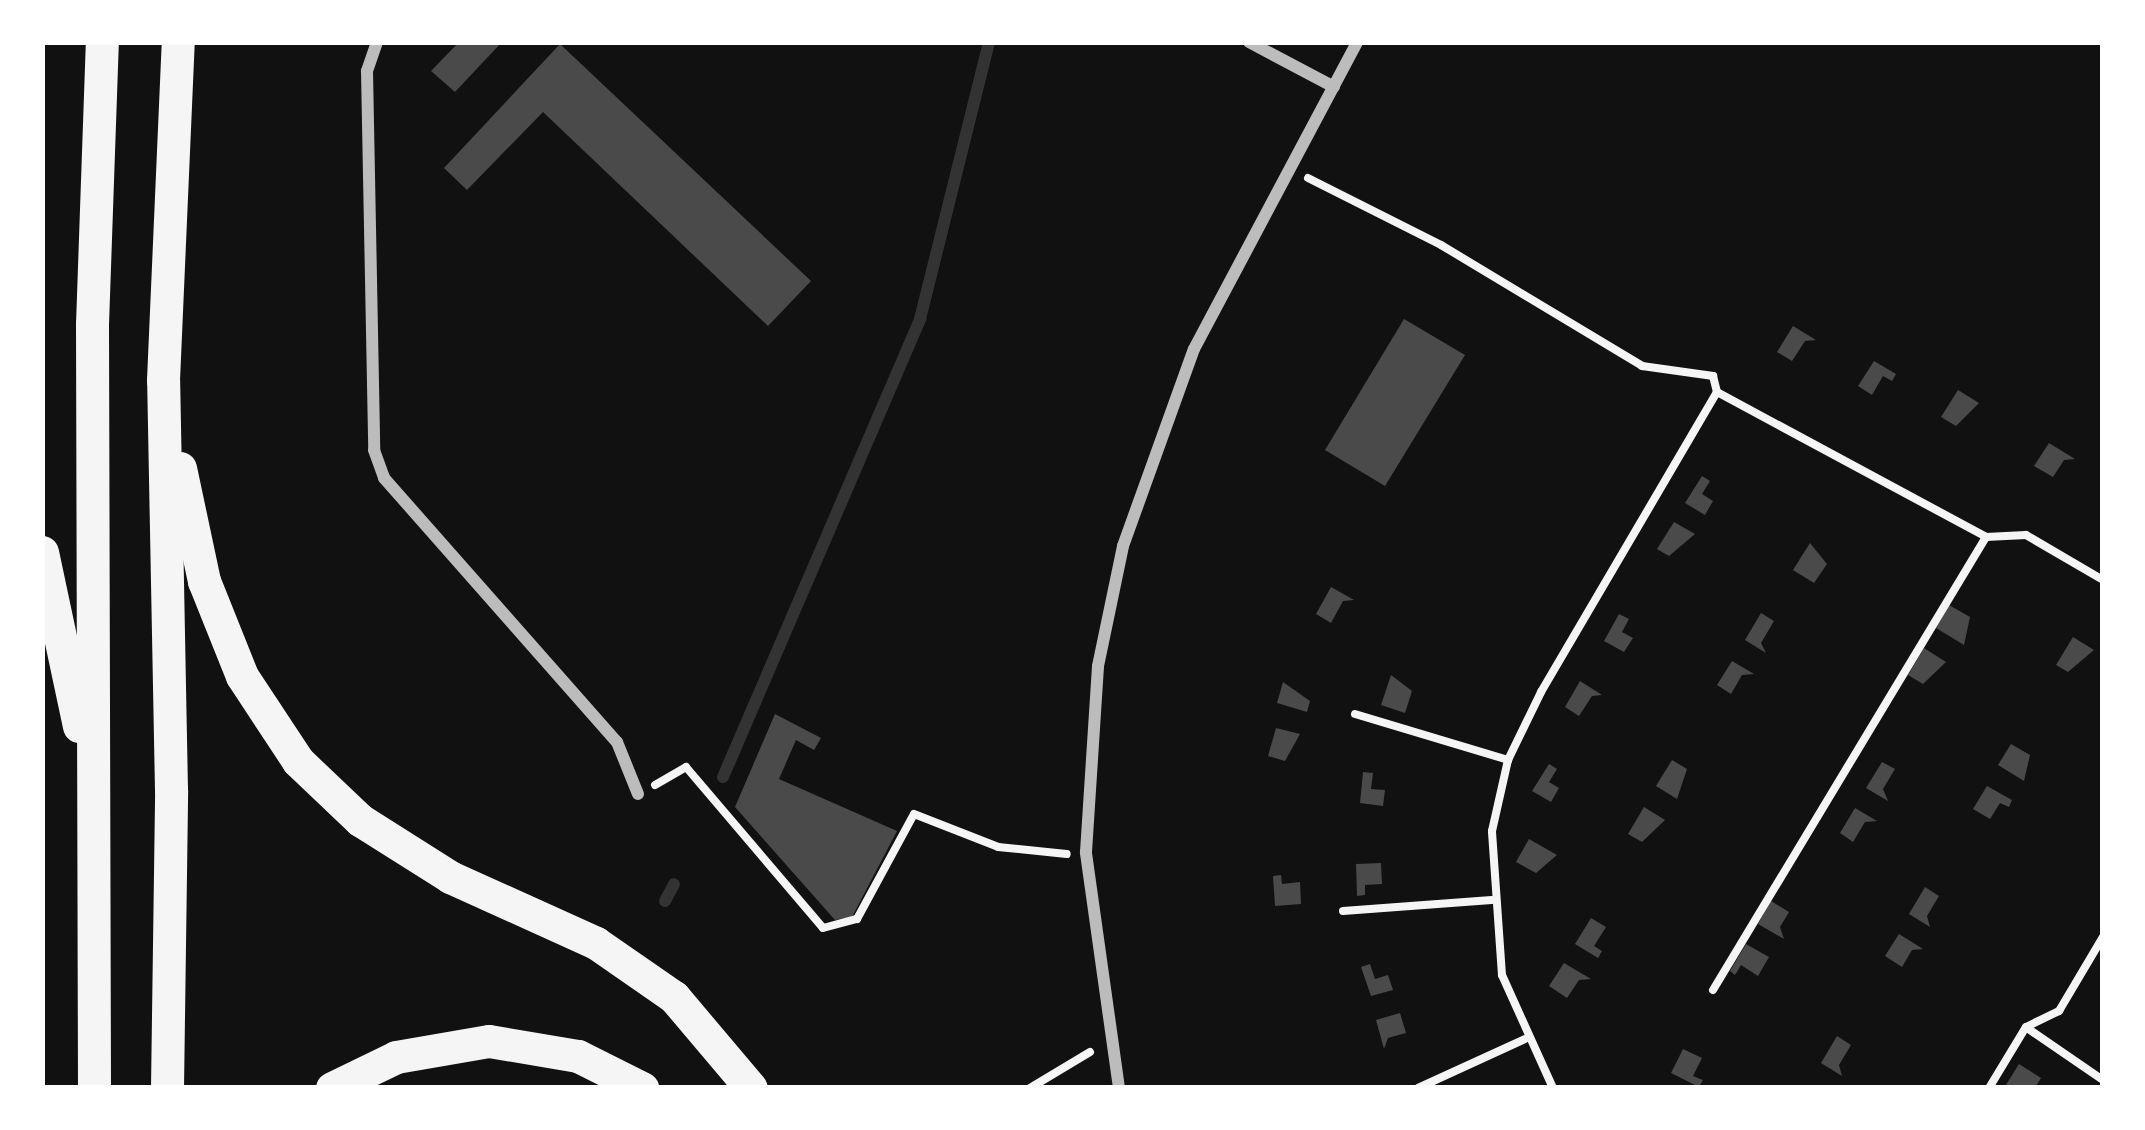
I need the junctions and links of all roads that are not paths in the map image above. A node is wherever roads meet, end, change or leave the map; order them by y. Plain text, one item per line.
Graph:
1 (102, 42) edge
2 (178, 42) edge
3 (377, 42) edge
4 (1249, 42) edge
5 (1358, 42) edge
6 (1334, 87) junction
7 (163, 380) junction
8 (42, 552) edge
9 (638, 794) road end
10 (95, 811) junction
11 (94, 1088) edge
12 (167, 1088) edge
13 (332, 1088) edge
14 (642, 1088) edge
15 (751, 1088) edge
16 (1119, 1088) edge

1 - 10 highway
2 - 7 highway
3 - 9 street
4 - 6 street
5 - 6 street
6 - 16 street
7 - 12 highway
7 - 15 highway
8 - 10 highway
10 - 11 highway
13 - 14 highway

